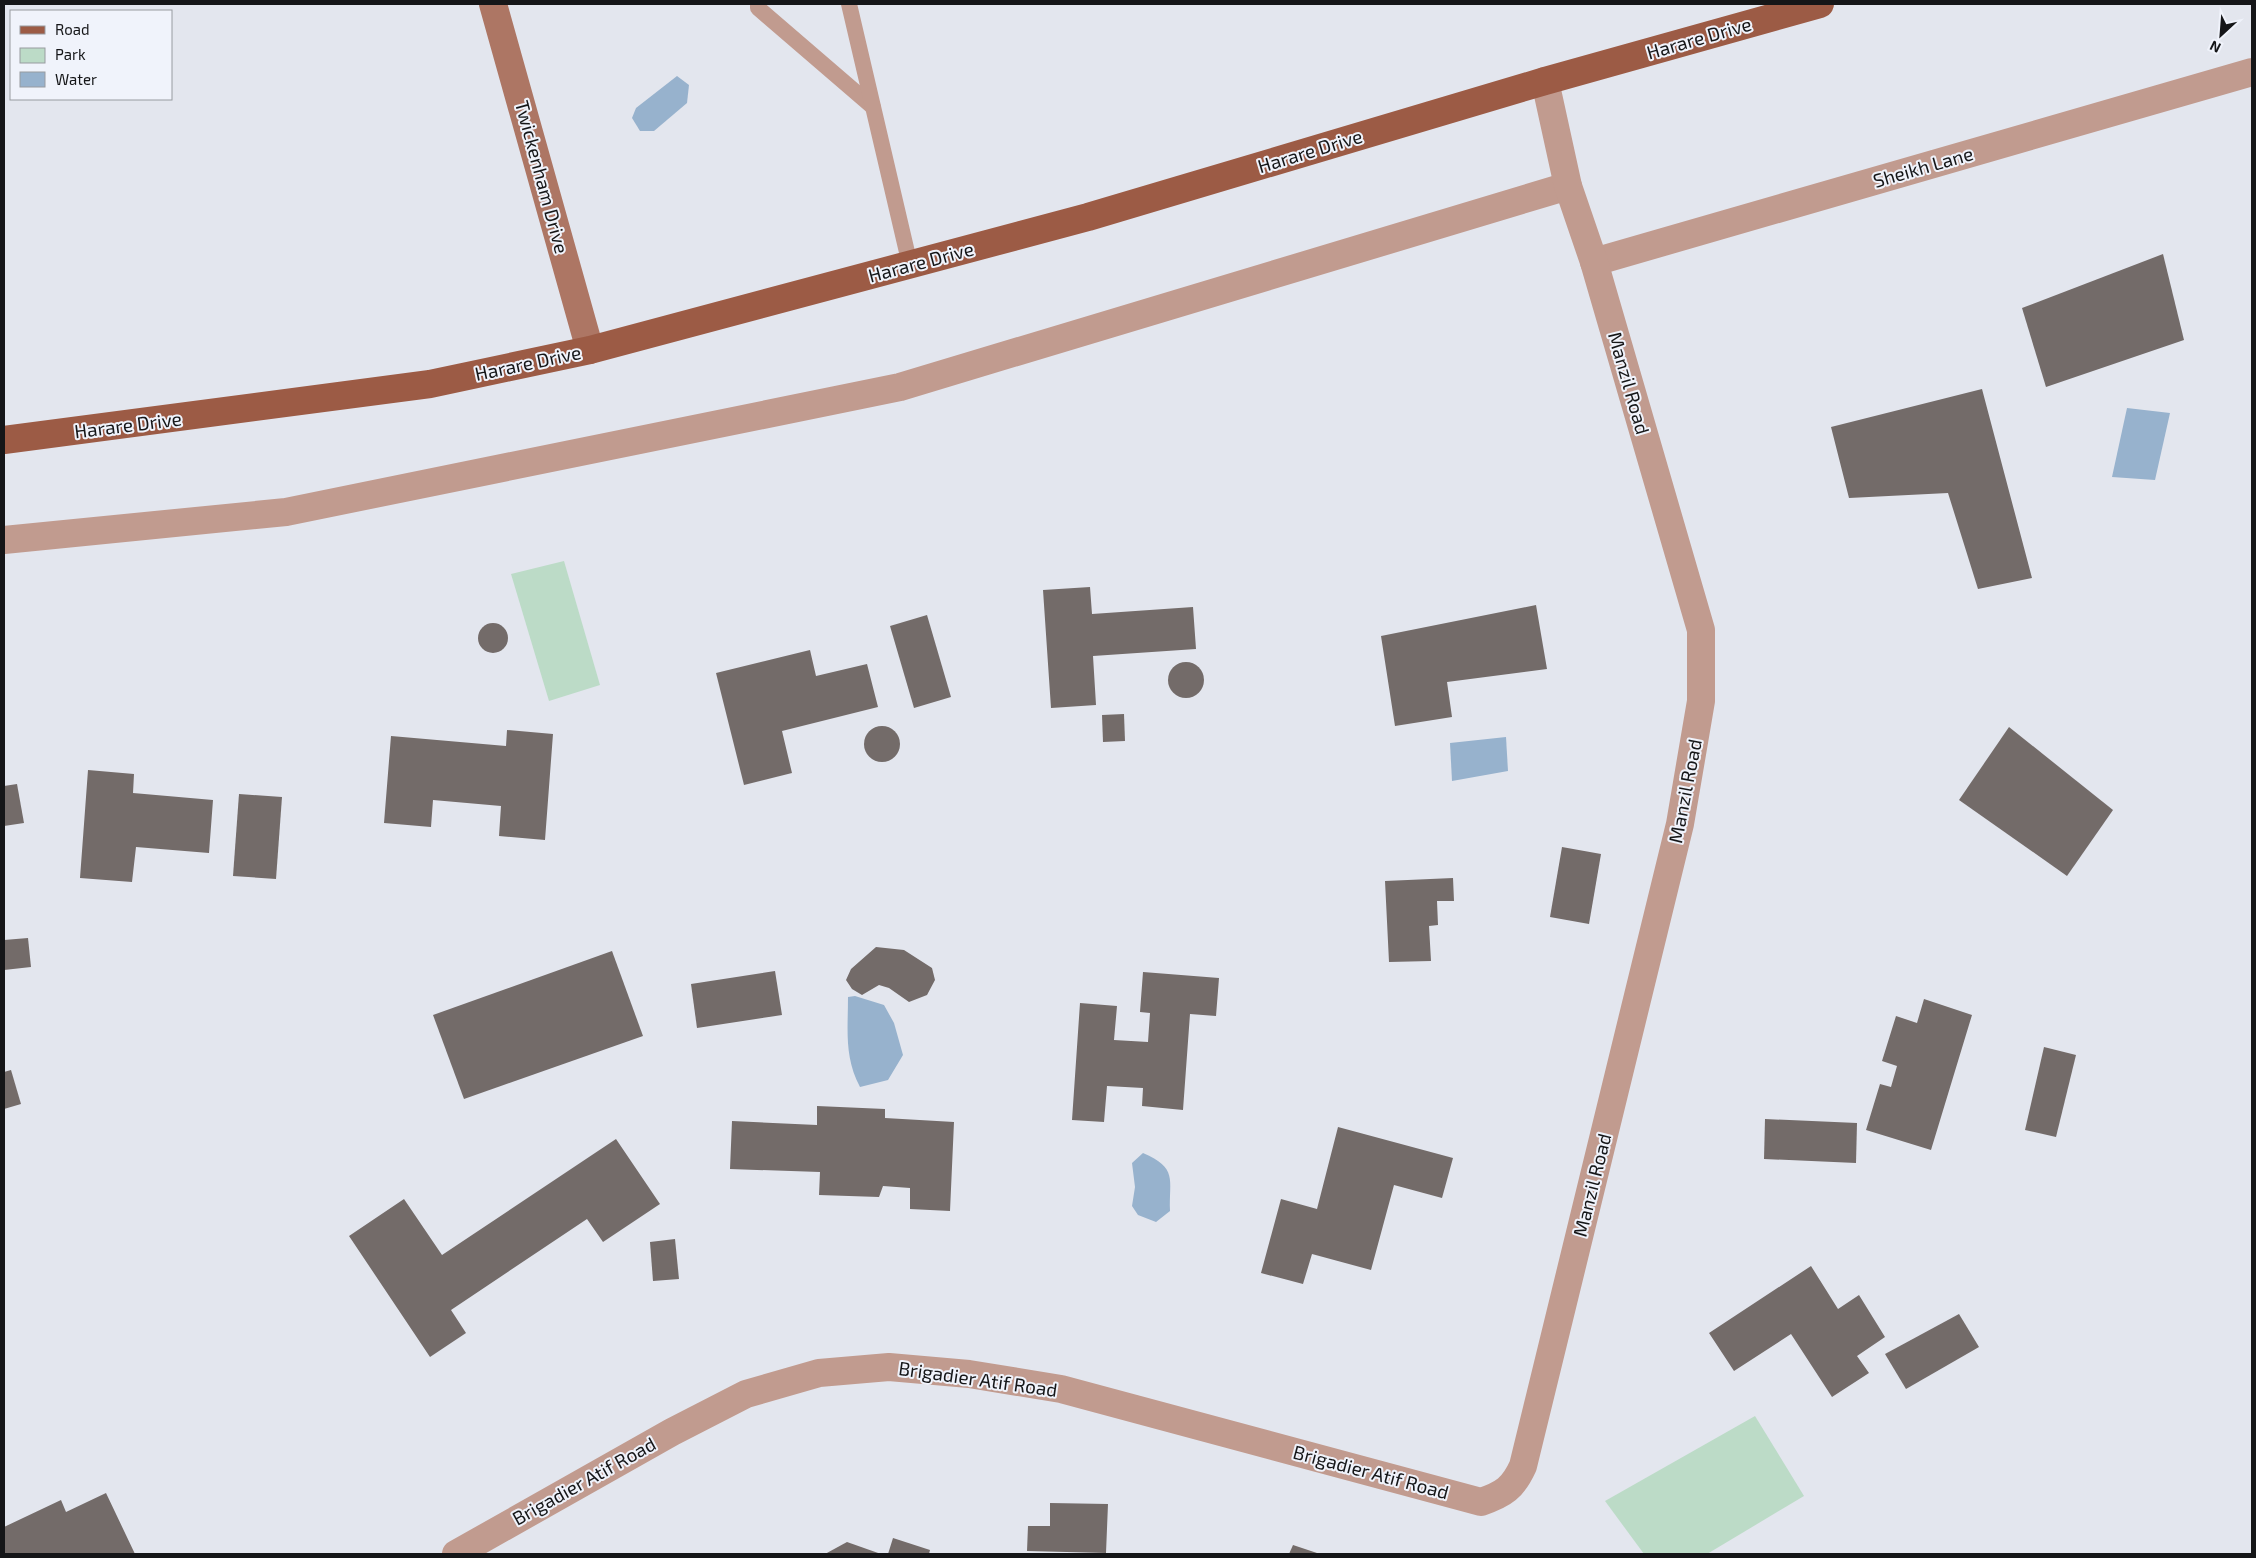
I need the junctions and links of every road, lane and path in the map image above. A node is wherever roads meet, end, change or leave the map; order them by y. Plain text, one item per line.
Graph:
1 (493, 4) edge
2 (758, 4) edge
3 (849, 4) edge
4 (1820, 4) edge
5 (2252, 72) edge
6 (1545, 81) junction
7 (873, 107) junction
8 (1568, 186) junction
9 (1594, 262) junction
10 (910, 265) junction
11 (590, 350) junction
12 (4, 440) edge
13 (4, 540) edge
14 (1499, 1495) joint
15 (456, 1554) edge

1 - 11 street, Twickenham Drive
2 - 7 lane
3 - 7 lane
4 - 6 main road, Harare Drive
5 - 9 street, Sheikh Lane
6 - 8 street, Manzil Road
6 - 10 main road, Harare Drive
7 - 10 lane
8 - 9 street, Manzil Road
8 - 13 street
9 - 14 street, Manzil Road
10 - 11 main road, Harare Drive
11 - 12 main road, Harare Drive
14 - 15 street, Brigadier Atif Road

